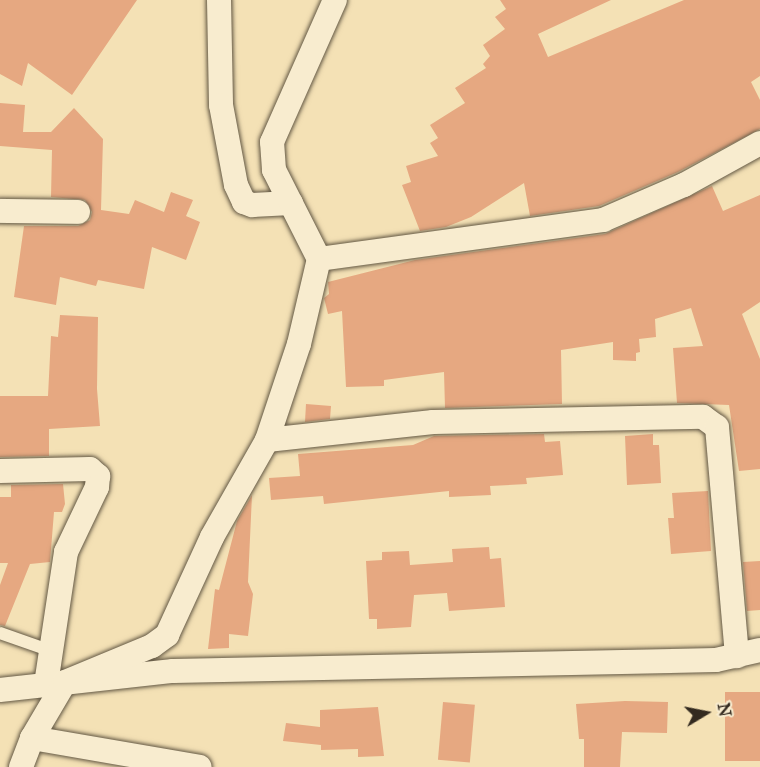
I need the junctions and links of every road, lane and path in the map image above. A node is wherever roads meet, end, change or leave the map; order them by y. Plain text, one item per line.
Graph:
1 (219, 0) edge
2 (335, 0) edge
3 (760, 143) edge
4 (291, 203) junction
5 (0, 211) edge
6 (78, 212) dead end
7 (319, 259) junction
8 (267, 440) junction
9 (0, 471) edge
10 (0, 633) edge
11 (760, 650) edge
12 (51, 651) junction
13 (737, 656) junction
14 (55, 684) junction
15 (0, 690) edge
16 (32, 738) junction
17 (21, 767) edge
18 (200, 767) edge

1 - 4 street
2 - 4 street
3 - 7 street
4 - 7 street
5 - 6 street
7 - 8 street
8 - 13 street
8 - 14 street
9 - 12 street
10 - 12 lane
11 - 13 street
12 - 14 street
13 - 14 street
14 - 15 street
14 - 16 street
16 - 17 street
16 - 18 street

